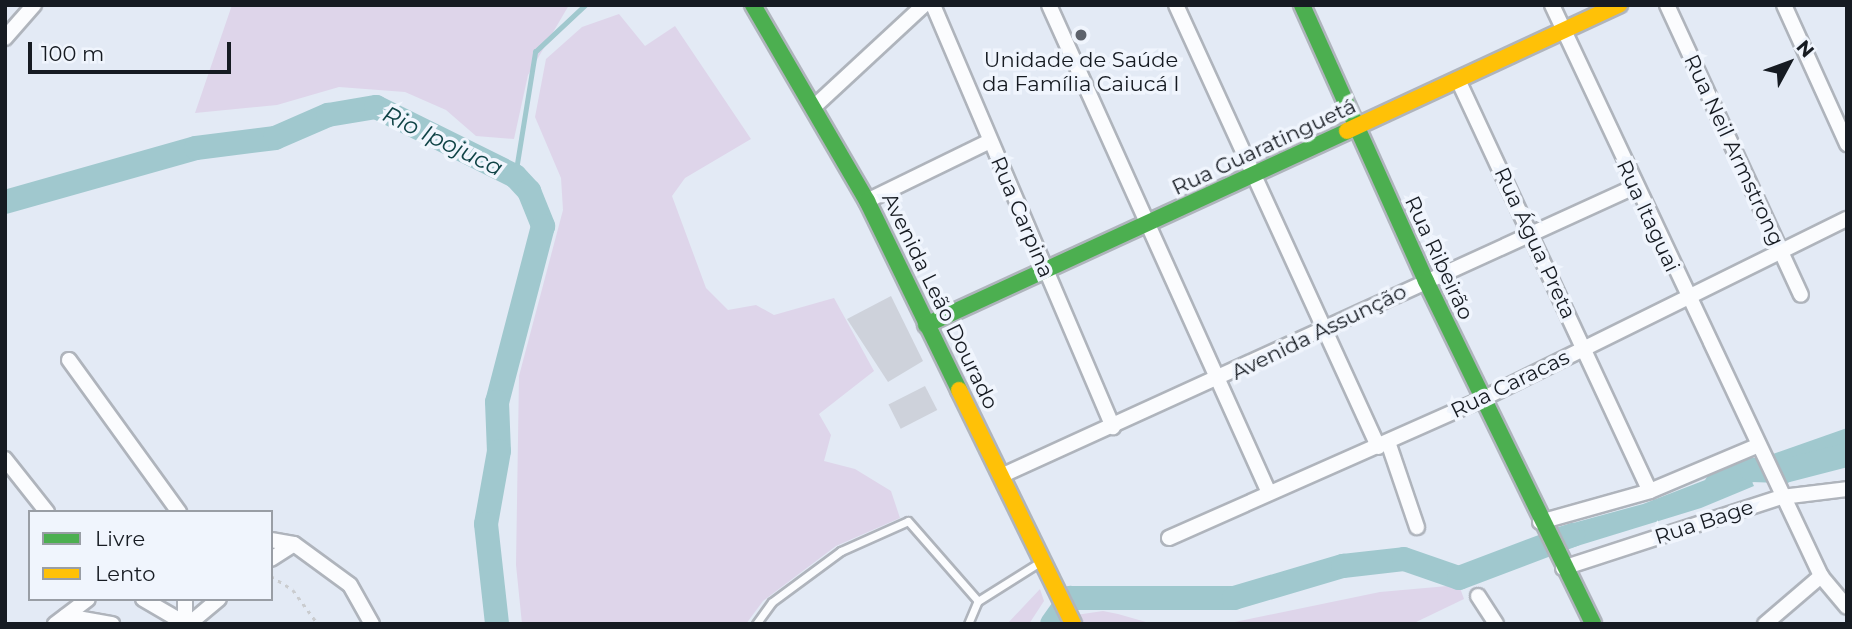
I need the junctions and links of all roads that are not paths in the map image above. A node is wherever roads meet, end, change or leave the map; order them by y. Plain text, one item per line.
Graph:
1 (34, 5) edge
2 (753, 5) edge
3 (924, 5) edge
4 (933, 5) edge
5 (1049, 5) edge
6 (1175, 5) edge
7 (1302, 5) edge
8 (1552, 5) edge
9 (1619, 5) edge
10 (1667, 5) edge
11 (1784, 5) edge
12 (1563, 31) junction
13 (5, 38) edge
14 (1459, 82) junction
15 (816, 105) junction
16 (1356, 127) junction
17 (990, 141) junction
18 (1847, 144) edge
19 (1252, 177) junction
20 (1634, 187) junction
21 (867, 201) junction
22 (1847, 219) edge
23 (1148, 223) junction
24 (1531, 234) junction
25 (1780, 250) junction
26 (1045, 272) junction
27 (1426, 281) junction
28 (1801, 295) dead end
29 (1686, 297) junction
30 (926, 325) junction
31 (1322, 331) junction
32 (1584, 348) junction
33 (69, 360) dead end
34 (1217, 381) junction
35 (1482, 399) junction
36 (1113, 427) junction
37 (1383, 445) junction
38 (1761, 449) junction
39 (5, 459) edge
40 (1003, 475) junction
41 (1847, 489) edge
42 (1650, 491) junction
43 (1780, 492) junction
44 (1269, 493) junction
45 (45, 510) edge
46 (178, 510) edge
47 (1542, 524) junction
48 (1417, 527) dead end
49 (1169, 538) dead end
50 (273, 540) edge
51 (294, 544) junction
52 (273, 558) edge
53 (1043, 560) junction
54 (1562, 565) junction
55 (1821, 576) junction
56 (1478, 596) dead end
57 (85, 601) edge
58 (147, 601) edge
59 (185, 601) edge
60 (216, 601) edge
61 (978, 601) junction
62 (1847, 607) edge
63 (60, 620) edge
64 (186, 622) edge
65 (112, 624) edge
66 (372, 624) edge
67 (756, 624) edge
68 (968, 624) edge
69 (1073, 624) edge
70 (1496, 624) edge
71 (1593, 624) edge
72 (1765, 624) edge

1 - 13 street
2 - 15 main road, Avenida Leão Dourado
3 - 15 street
4 - 17 street, Rua Carpina
5 - 23 street
6 - 19 street
7 - 16 main road, Rua Ribeirão
8 - 12 street, Rua Itaguai
9 - 12 main road, Rua Guaratinguetá
10 - 25 street, Rua Neil Armstrong
11 - 18 street
12 - 14 main road, Rua Guaratinguetá
12 - 20 street, Rua Itaguai
14 - 16 main road, Rua Guaratinguetá
14 - 24 street, Rua Água Preta
15 - 21 main road, Avenida Leão Dourado
16 - 19 main road, Rua Guaratinguetá
16 - 27 main road, Rua Ribeirão
17 - 21 street
17 - 26 street, Rua Carpina
19 - 23 main road, Rua Guaratinguetá
19 - 31 street
20 - 24 street, Avenida Assunção
20 - 29 street, Rua Itaguai
21 - 30 main road, Avenida Leão Dourado
22 - 25 street, Rua Caracas
23 - 26 main road, Rua Guaratinguetá
23 - 34 street
24 - 27 street, Avenida Assunção
24 - 32 street, Rua Água Preta
25 - 28 street, Rua Neil Armstrong
25 - 29 street, Rua Caracas
26 - 30 main road, Rua Guaratinguetá
26 - 36 street, Rua Carpina
27 - 31 street, Avenida Assunção
27 - 35 main road, Rua Ribeirão
29 - 32 street, Rua Caracas
29 - 38 street, Rua Itaguai
30 - 40 main road, Avenida Leão Dourado
31 - 34 street, Avenida Assunção
31 - 37 street
32 - 35 street, Rua Caracas
32 - 42 street, Rua Água Preta
33 - 46 street
34 - 36 street, Avenida Assunção
34 - 44 street
35 - 37 street, Rua Caracas
35 - 47 main road, Rua Ribeirão
36 - 40 street, Avenida Assunção
37 - 44 street, Rua Caracas
37 - 48 street
38 - 42 street
38 - 43 street, Rua Itaguai
39 - 45 street
40 - 53 main road, Avenida Leão Dourado
41 - 43 street, Rua Bage
42 - 47 street
43 - 54 street, Rua Bage
43 - 55 street, Rua Itaguai
44 - 49 street, Rua Caracas
47 - 54 main road, Rua Ribeirão
50 - 51 street
51 - 52 street
51 - 66 street
53 - 61 lane
53 - 69 main road, Avenida Leão Dourado
54 - 71 main road, Rua Ribeirão
55 - 62 street, Rua Itaguai
55 - 72 street
56 - 70 street
57 - 63 street
58 - 64 street
59 - 64 street
60 - 64 street
61 - 67 lane
61 - 68 lane
63 - 65 street

